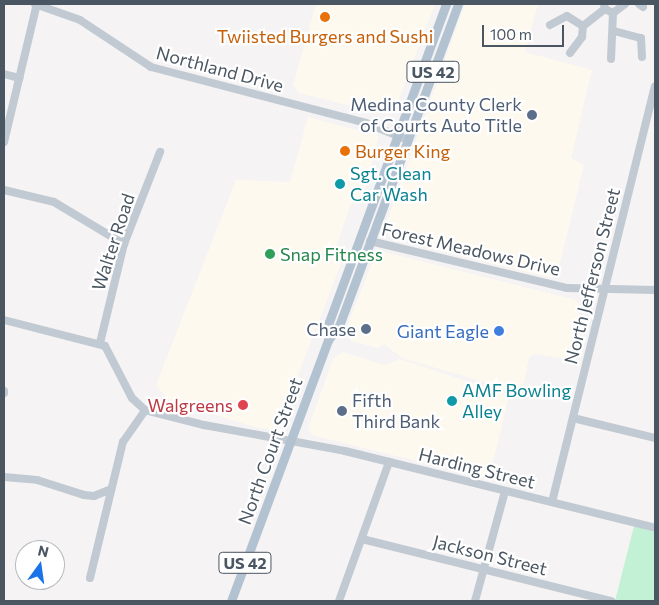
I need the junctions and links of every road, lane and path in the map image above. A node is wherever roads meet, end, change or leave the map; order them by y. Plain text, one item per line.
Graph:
1 (36, 4) edge
2 (446, 4) edge
3 (458, 4) edge
4 (625, 4) edge
5 (605, 6) edge
6 (613, 13) junction
7 (550, 25) dead end
8 (583, 26) junction
9 (614, 31) junction
10 (570, 52) dead end
11 (642, 57) dead end
12 (611, 59) dead end
13 (4, 74) edge
14 (19, 78) junction
15 (655, 87) edge
16 (397, 135) junction
17 (408, 140) junction
18 (4, 142) edge
19 (160, 152) dead end
20 (4, 190) edge
21 (370, 241) junction
22 (124, 244) junction
23 (605, 288) junction
24 (655, 290) edge
25 (4, 320) edge
26 (328, 340) junction
27 (100, 343) junction
28 (145, 410) junction
29 (573, 418) junction
30 (655, 438) edge
31 (291, 440) junction
32 (389, 462) junction
33 (4, 477) edge
34 (109, 490) junction
35 (506, 490) junction
36 (552, 502) junction
37 (655, 528) edge
38 (362, 539) junction
39 (484, 569) junction
40 (90, 578) dead end
41 (231, 601) edge
42 (339, 601) edge
43 (475, 601) edge
44 (611, 601) edge

1 - 14 street
1 - 16 street, Northland Drive
2 - 16 main road, North Court Street / US 42
3 - 17 main road, North Court Street / US 42
4 - 6 street
5 - 6 street
5 - 8 street
6 - 9 street
7 - 8 street
8 - 10 street
9 - 11 street
9 - 12 street
13 - 14 street
14 - 18 street
15 - 23 street, North Jefferson Street
16 - 17 street, Northland Drive
16 - 26 main road, North Court Street / US 42
17 - 21 main road, North Court Street / US 42
19 - 22 street, Walter Road
20 - 22 street
21 - 23 street, Forest Meadows Drive
21 - 26 main road, North Court Street / US 42
22 - 27 street, Walter Road
23 - 24 street, Forest Meadows Drive
23 - 29 street, North Jefferson Street
25 - 27 street
26 - 31 main road, North Court Street / US 42
27 - 28 street
28 - 31 street, Harding Street
28 - 34 street
29 - 30 street
29 - 36 street, North Jefferson Street
31 - 32 street, Harding Street
31 - 41 main road, North Court Street / US 42
32 - 35 street, Harding Street
32 - 38 street
33 - 34 street
34 - 40 street
35 - 36 street, Harding Street
35 - 39 street
36 - 37 street, Harding Street
38 - 39 street, Jackson Street
38 - 42 street
39 - 43 street
39 - 44 street, Jackson Street

